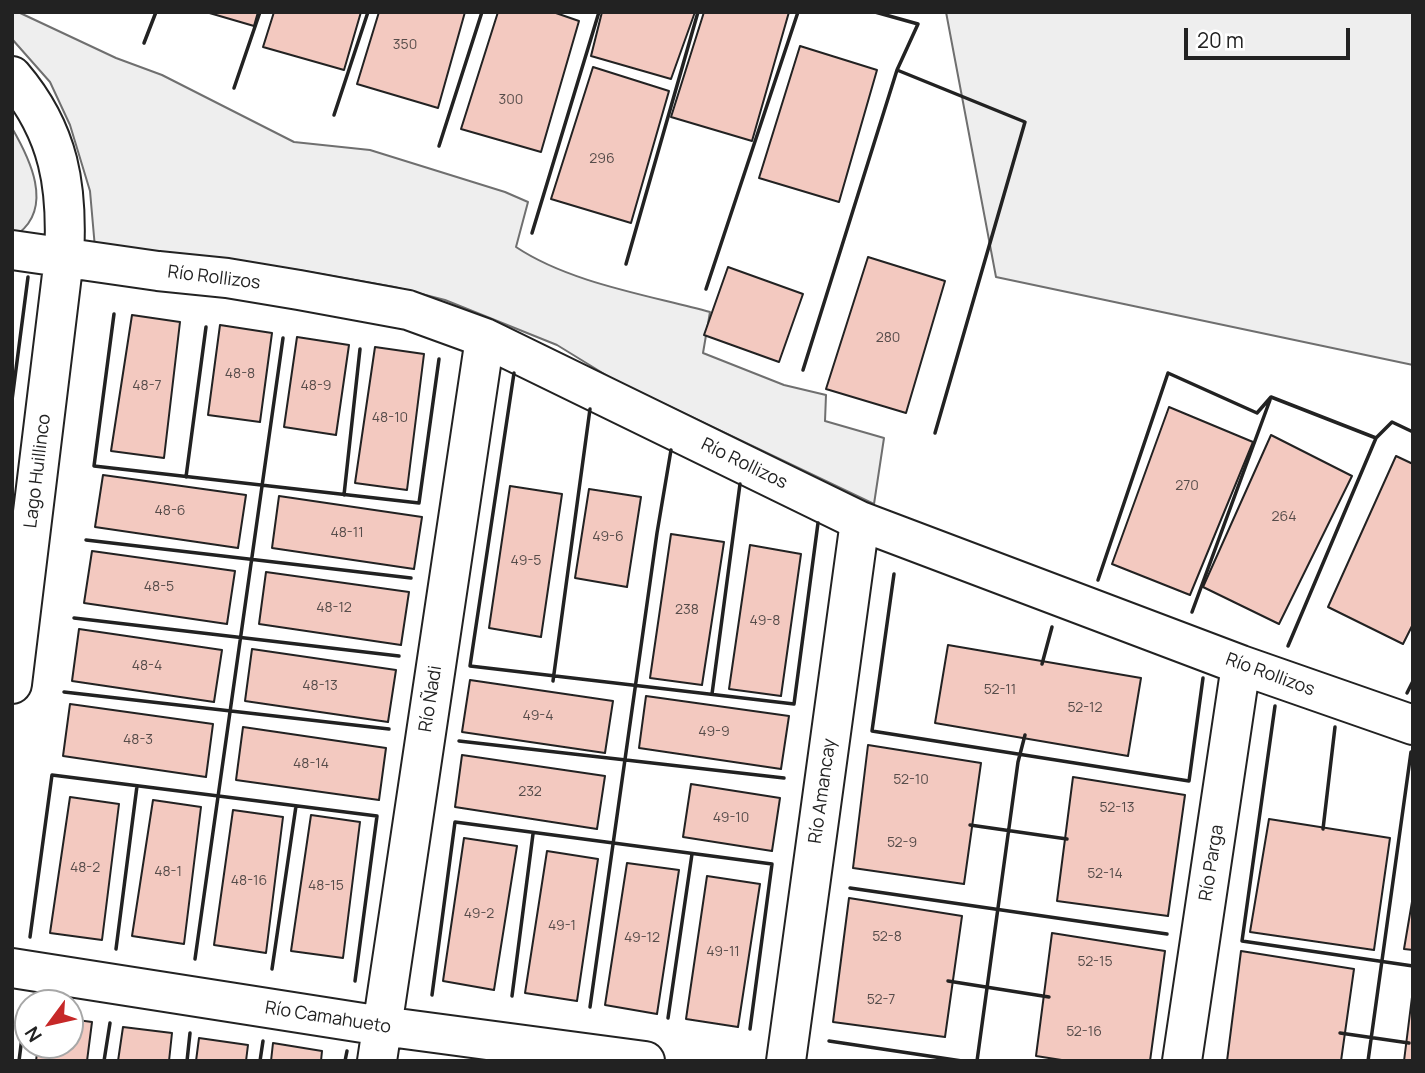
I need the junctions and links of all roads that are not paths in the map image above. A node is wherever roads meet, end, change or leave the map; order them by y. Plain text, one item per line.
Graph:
1 (12, 76) edge
2 (12, 250) edge
3 (64, 258) junction
4 (485, 338) junction
5 (860, 521) junction
6 (1241, 665) junction
7 (12, 684) edge
8 (1413, 725) edge
9 (12, 968) edge
10 (380, 1043) edge
11 (645, 1061) edge
12 (786, 1061) edge
13 (1182, 1061) edge

1 - 3 street, Lago Huillinco
2 - 3 street, Río Rollizos
3 - 4 street, Río Rollizos
3 - 7 street, Lago Huillinco
4 - 5 street, Río Rollizos
4 - 10 street, Río Ñadi
5 - 6 street, Río Rollizos
5 - 12 street, Río Amancay
6 - 8 street, Río Rollizos
6 - 13 street, Río Parga
9 - 10 street, Río Camahueto
10 - 11 street, Río Camahueto

